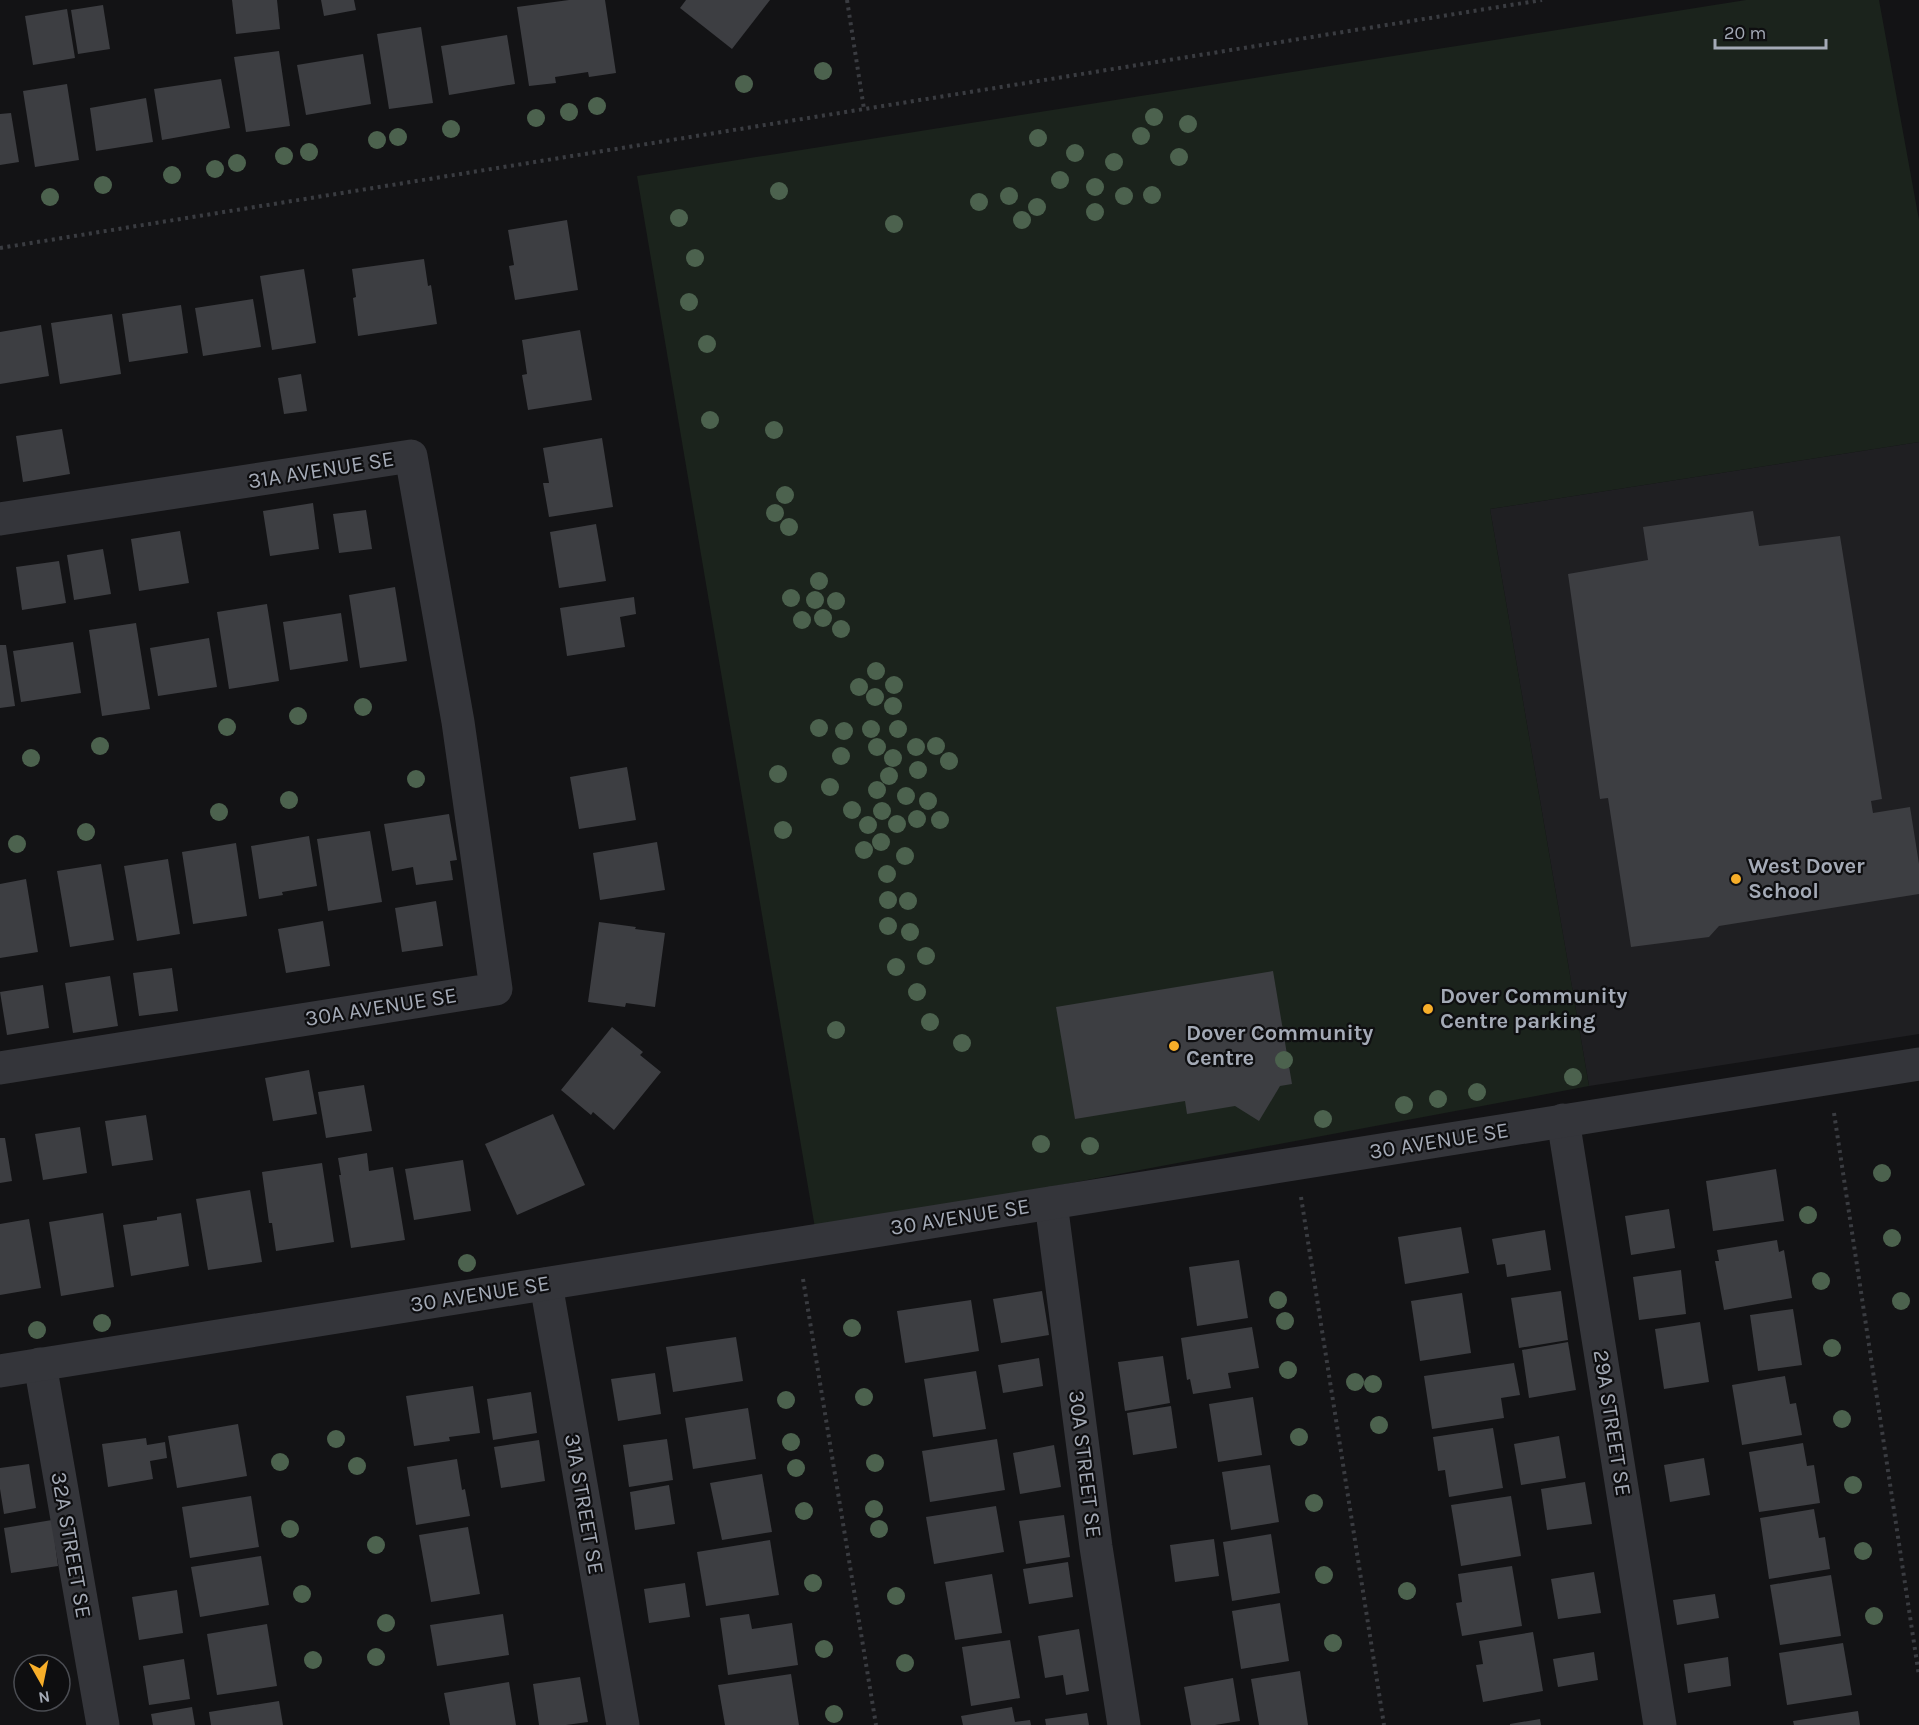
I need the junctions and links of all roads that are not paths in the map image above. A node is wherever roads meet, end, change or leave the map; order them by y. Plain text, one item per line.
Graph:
1 (0, 519) edge
2 (458, 722) joint
3 (1919, 1064) edge
4 (0, 1068) edge
5 (1563, 1120) junction
6 (1051, 1203) junction
7 (546, 1284) junction
8 (40, 1364) junction
9 (0, 1371) edge
10 (103, 1725) edge
11 (623, 1725) edge
12 (1124, 1725) edge
13 (1660, 1725) edge

1 - 2 street, 31A AVENUE SE
2 - 4 street, 30A AVENUE SE
3 - 5 street, 30 AVENUE SE
5 - 6 street, 30 AVENUE SE
5 - 13 street, 29A STREET SE
6 - 7 street, 30 AVENUE SE
6 - 12 street, 30A STREET SE
7 - 8 street, 30 AVENUE SE
7 - 11 street, 31A STREET SE
8 - 9 street, 30 AVENUE SE
8 - 10 street, 32A STREET SE

